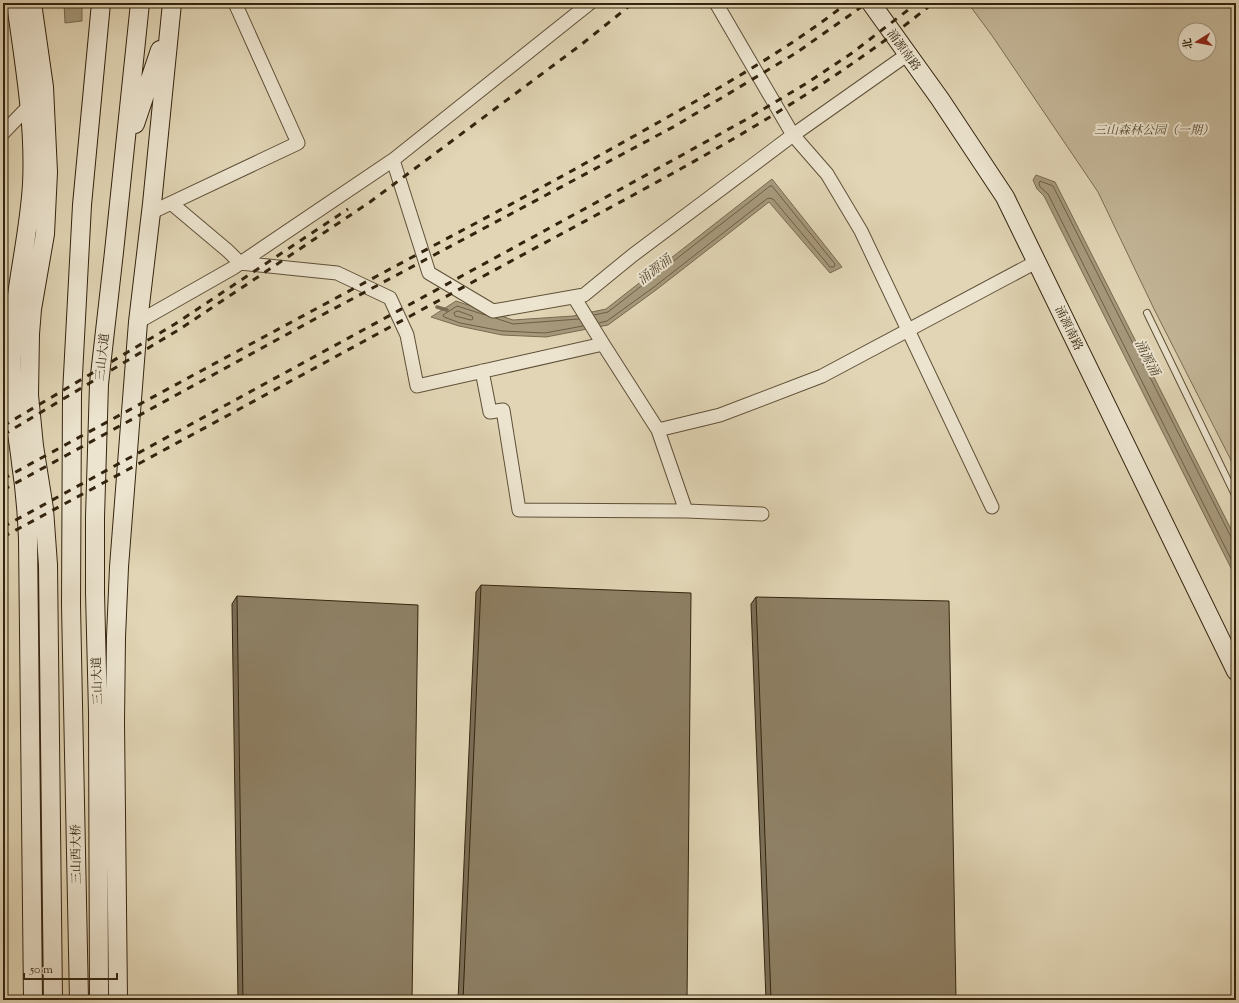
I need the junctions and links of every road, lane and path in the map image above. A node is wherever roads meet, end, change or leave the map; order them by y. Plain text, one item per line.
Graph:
1 (16, 3) edge
2 (32, 3) edge
3 (101, 3) edge
4 (140, 3) edge
5 (235, 3) edge
6 (590, 3) edge
7 (716, 3) edge
8 (871, 3) edge
9 (880, 3) edge
10 (171, 11) edge
11 (908, 54) junction
12 (30, 105) junction
13 (3, 133) edge
14 (793, 135) junction
15 (124, 155) junction
16 (393, 160) junction
17 (171, 203) junction
18 (150, 213) junction
19 (1036, 262) junction
20 (240, 264) junction
21 (574, 297) junction
22 (1147, 313) dead end
23 (138, 322) junction
24 (908, 330) junction
25 (603, 344) junction
26 (482, 372) junction
27 (658, 430) junction
28 (1236, 497) edge
29 (992, 508) dead end
30 (686, 511) junction
31 (762, 514) dead end
32 (1236, 643) edge
33 (1236, 671) edge
34 (73, 708) joint
35 (98, 713) joint
36 (33, 1000) edge
37 (53, 1000) edge
38 (79, 1000) edge
39 (99, 1000) edge
40 (118, 1000) edge

1 - 12 main road
2 - 37 main road
3 - 34 main road, 三山大道
4 - 15 main road, 三山大道
5 - 17 street
6 - 16 street
7 - 14 street
8 - 11 main road, 涌源南路
9 - 32 main road, 涌源南路
10 - 15 main road
10 - 18 main road
11 - 14 street
11 - 19 main road, 涌源南路
12 - 13 street
12 - 36 main road
14 - 21 street
14 - 24 street
15 - 35 main road, 三山大道
16 - 20 street
16 - 21 street
17 - 18 street
17 - 20 street
18 - 23 main road
19 - 24 street
19 - 33 main road, 涌源南路
20 - 23 street
20 - 26 street
21 - 25 street
22 - 28 lane
23 - 40 main road
24 - 27 street
24 - 29 street
25 - 26 street
25 - 27 street
26 - 30 street
27 - 30 street
30 - 31 street
34 - 38 main road, 三山西大桥
35 - 39 main road, 三山西大桥

